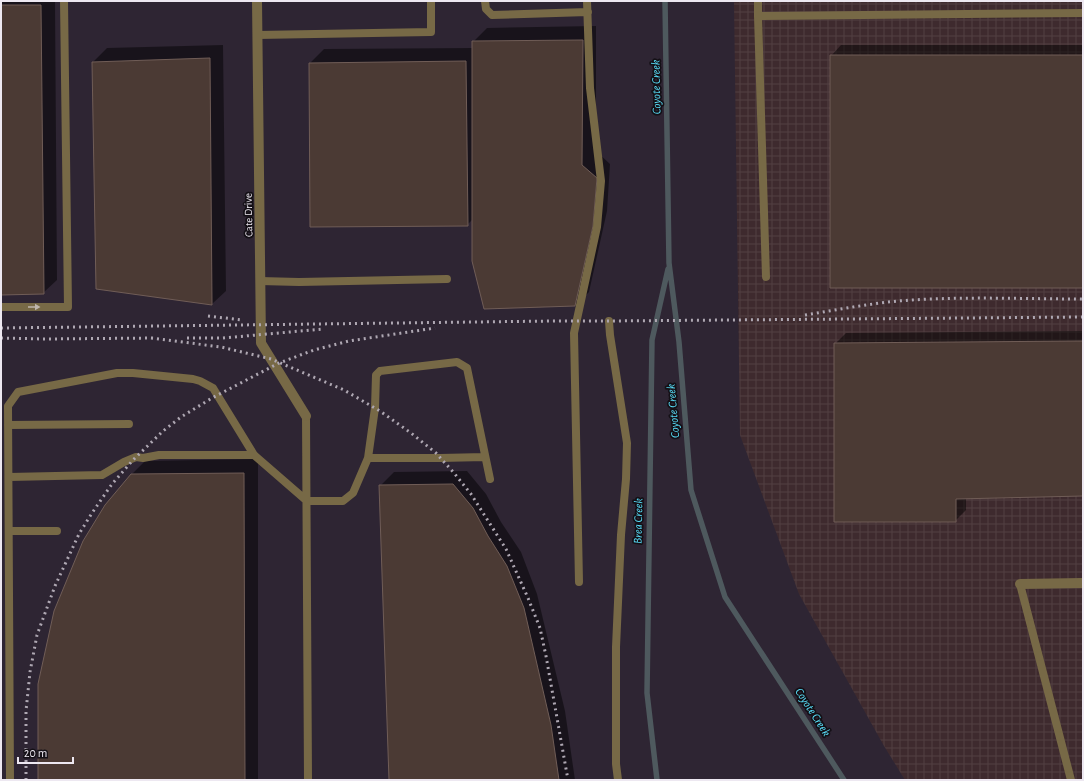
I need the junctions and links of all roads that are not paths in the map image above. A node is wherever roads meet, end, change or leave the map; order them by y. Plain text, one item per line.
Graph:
1 (64, 1) edge
2 (257, 1) edge
3 (431, 1) edge
4 (485, 1) edge
5 (587, 1) edge
6 (758, 1) edge
7 (588, 12) junction
8 (1083, 14) edge
9 (758, 16) junction
10 (257, 35) junction
11 (766, 277) dead end
12 (447, 279) dead end
13 (260, 281) junction
14 (1, 307) edge
15 (609, 321) dead end
16 (306, 416) joint
17 (129, 424) dead end
18 (8, 425) junction
19 (254, 455) junction
20 (485, 457) junction
21 (368, 458) junction
22 (9, 477) junction
23 (490, 479) dead end
24 (307, 501) junction
25 (9, 531) junction
26 (57, 531) dead end
27 (579, 582) dead end
28 (1083, 583) edge
29 (1020, 584) joint
30 (10, 780) edge
31 (308, 780) edge
32 (618, 780) edge
33 (1071, 780) edge

14 -> 1 lane
2 - 10 street, Cate Drive
3 - 10 lane
4 - 7 lane
5 - 7 lane
6 - 9 lane
7 - 27 lane
8 - 9 lane
9 - 11 lane
10 - 13 street, Cate Drive
12 - 13 lane
13 - 16 street, Cate Drive
15 - 32 lane
16 - 24 lane
17 - 18 lane
18 - 19 lane
18 - 22 lane
19 - 22 lane
19 - 24 lane
20 - 21 lane
20 - 21 lane
20 - 23 lane
21 - 24 lane
22 - 25 lane
24 - 31 lane
25 - 26 lane
25 - 30 lane
28 - 29 street
29 - 33 lane

